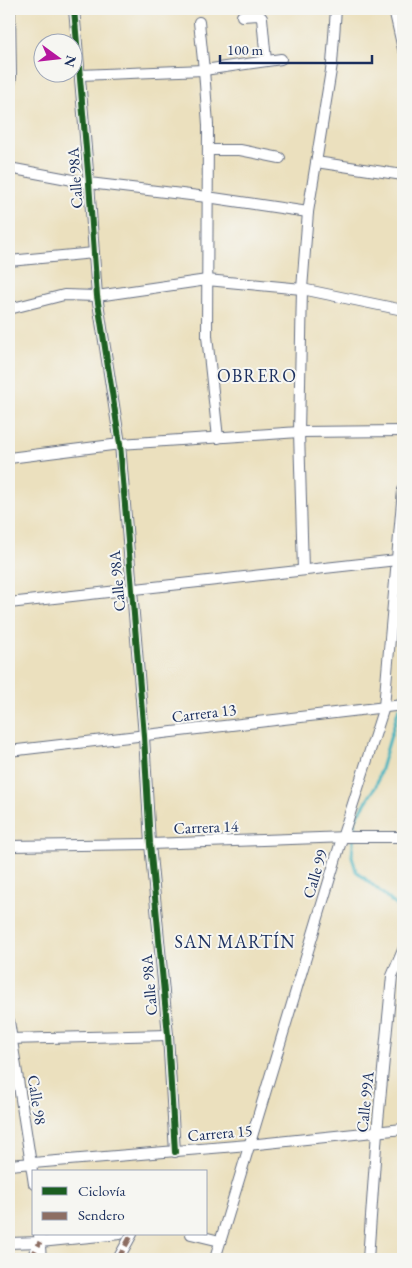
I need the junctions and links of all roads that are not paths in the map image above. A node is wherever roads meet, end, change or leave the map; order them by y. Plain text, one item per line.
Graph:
1 (10, 9) edge
2 (74, 9) edge
3 (336, 9) edge
4 (394, 9) edge
5 (242, 16) dead end
6 (199, 22) dead end
7 (76, 32) edge
8 (403, 49) edge
9 (281, 59) dead end
10 (266, 61) junction
11 (204, 70) junction
12 (82, 75) edge
13 (81, 82) edge
14 (9, 92) edge
15 (208, 150) junction
16 (280, 158) dead end
17 (316, 162) junction
18 (9, 168) edge
19 (403, 175) edge
20 (89, 183) junction
21 (207, 197) junction
22 (308, 212) junction
23 (94, 253) junction
24 (9, 261) edge
25 (207, 280) junction
26 (302, 289) junction
27 (97, 296) junction
28 (9, 309) edge
29 (403, 310) edge
30 (403, 431) edge
31 (299, 432) junction
32 (218, 438) junction
33 (120, 444) junction
34 (9, 458) edge
35 (403, 490) edge
36 (397, 560) junction
37 (303, 570) junction
38 (131, 589) junction
39 (9, 602) edge
40 (403, 705) edge
41 (387, 706) junction
42 (144, 736) junction
43 (9, 751) edge
44 (403, 837) edge
45 (345, 838) junction
46 (150, 844) junction
47 (9, 846) edge
48 (403, 950) edge
49 (9, 1021) edge
50 (168, 1035) junction
51 (10, 1038) edge
52 (403, 1129) edge
53 (377, 1132) junction
54 (248, 1145) junction
55 (175, 1152) junction
56 (32, 1164) junction
57 (9, 1165) edge
58 (33, 1170) edge
59 (80, 1236) edge
60 (131, 1236) edge
61 (199, 1236) edge
62 (40, 1238) edge
63 (220, 1241) junction
64 (9, 1243) edge
65 (31, 1259) edge
66 (42, 1259) edge
67 (118, 1259) edge
68 (215, 1259) edge
69 (368, 1259) edge

1 - 14 street
2 - 7 street, Calle 98A
3 - 17 street
4 - 8 street
5 - 10 street
6 - 11 street
9 - 10 street
10 - 11 street
11 - 12 street
11 - 15 street
13 - 20 street, Calle 98A
15 - 16 street
15 - 21 street
17 - 19 street
17 - 22 street
18 - 20 street
20 - 21 street
20 - 23 street, Calle 98A
21 - 22 street
21 - 25 street
22 - 26 street
23 - 24 street
23 - 27 street, Calle 98A
25 - 26 street
25 - 27 street
25 - 32 street
26 - 29 street
26 - 31 street
27 - 28 street
27 - 33 street, Calle 98A
30 - 31 street
31 - 32 street
31 - 37 street
32 - 33 street
33 - 34 street
33 - 38 street, Calle 98A
35 - 36 street, Calle 99
36 - 37 street
36 - 41 street, Calle 99
37 - 38 street
38 - 39 street
38 - 42 street, Calle 98A
40 - 41 street, Carrera 13
41 - 42 street, Carrera 13
41 - 45 street, Calle 99
42 - 43 street, Carrera 13
42 - 46 street, Calle 98A
44 - 45 street, Carrera 14
45 - 46 street, Carrera 14
45 - 54 street, Calle 99
46 - 47 street, Carrera 14
46 - 50 street, Calle 98A
48 - 53 street, Calle 99A
49 - 51 street, Calle 98
50 - 51 street
50 - 55 street, Calle 98A
51 - 56 street, Calle 98
52 - 53 street, Carrera 15
53 - 54 street, Carrera 15
53 - 69 street, Calle 99A
54 - 55 street, Carrera 15
54 - 63 street, Calle 99
55 - 56 street, Carrera 15
56 - 57 street, Carrera 15
56 - 58 street, Calle 98
59 - 62 street
60 - 67 street
61 - 63 street
62 - 64 street
62 - 65 street
62 - 66 street
63 - 68 street, Calle 99

